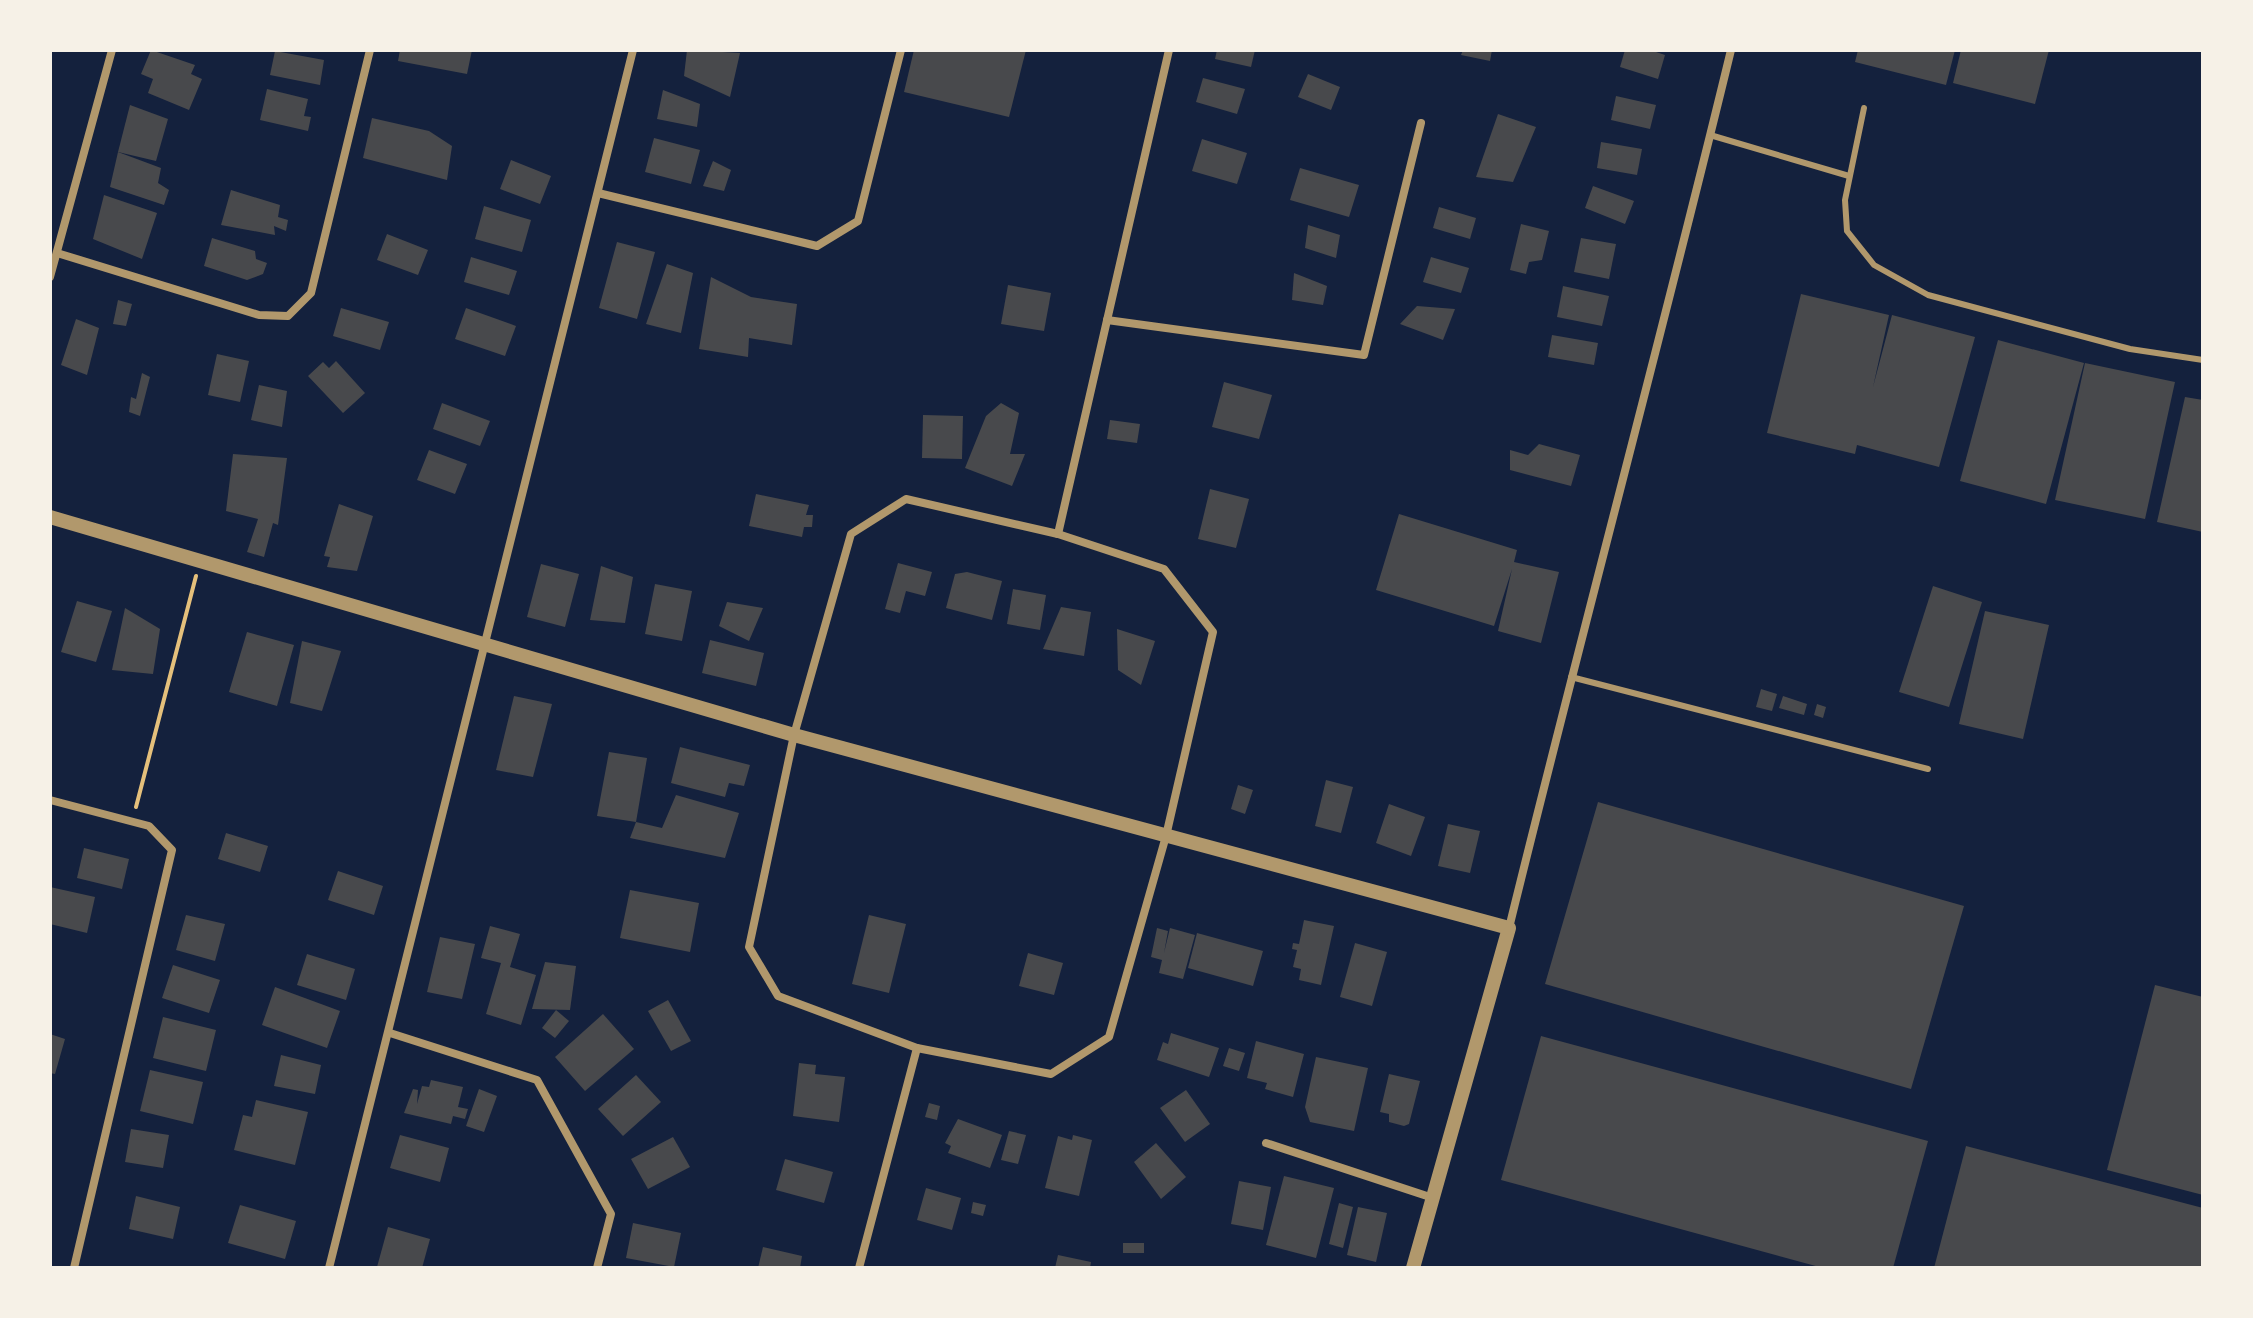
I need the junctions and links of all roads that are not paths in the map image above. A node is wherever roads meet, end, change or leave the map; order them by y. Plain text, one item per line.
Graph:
1 (112, 50) edge
2 (370, 50) edge
3 (633, 50) edge
4 (901, 50) edge
5 (1169, 50) edge
6 (1731, 50) edge
7 (1864, 108) dead end
8 (1421, 123) dead end
9 (1710, 135) junction
10 (1849, 176) junction
11 (598, 193) junction
12 (57, 253) junction
13 (50, 277) edge
14 (1107, 320) junction
15 (2203, 360) edge
16 (50, 517) edge
17 (1058, 534) junction
18 (486, 647) junction
19 (1571, 677) junction
20 (794, 735) junction
21 (1928, 769) dead end
22 (50, 800) edge
23 (1166, 836) junction
24 (1509, 928) junction
25 (390, 1033) junction
26 (917, 1048) junction
27 (1266, 1143) dead end
28 (1430, 1197) junction
29 (74, 1268) edge
30 (329, 1268) edge
31 (597, 1268) edge
32 (859, 1268) edge
33 (1413, 1268) edge

1 - 12 street
2 - 12 street
3 - 11 street
4 - 11 street
5 - 14 street
6 - 9 street
7 - 10 lane
8 - 14 street
9 - 10 lane
9 - 19 street
10 - 15 lane
11 - 18 street
12 - 13 street
14 - 17 street
16 - 18 street
17 - 20 street
17 - 23 street
18 - 20 street
18 - 25 street
19 - 21 lane
19 - 24 street
20 - 23 street
20 - 26 street
22 - 29 street
23 - 24 street
23 - 26 street
24 - 28 street
25 - 30 street
25 - 31 street
26 - 32 street
27 - 28 street
28 - 33 street

